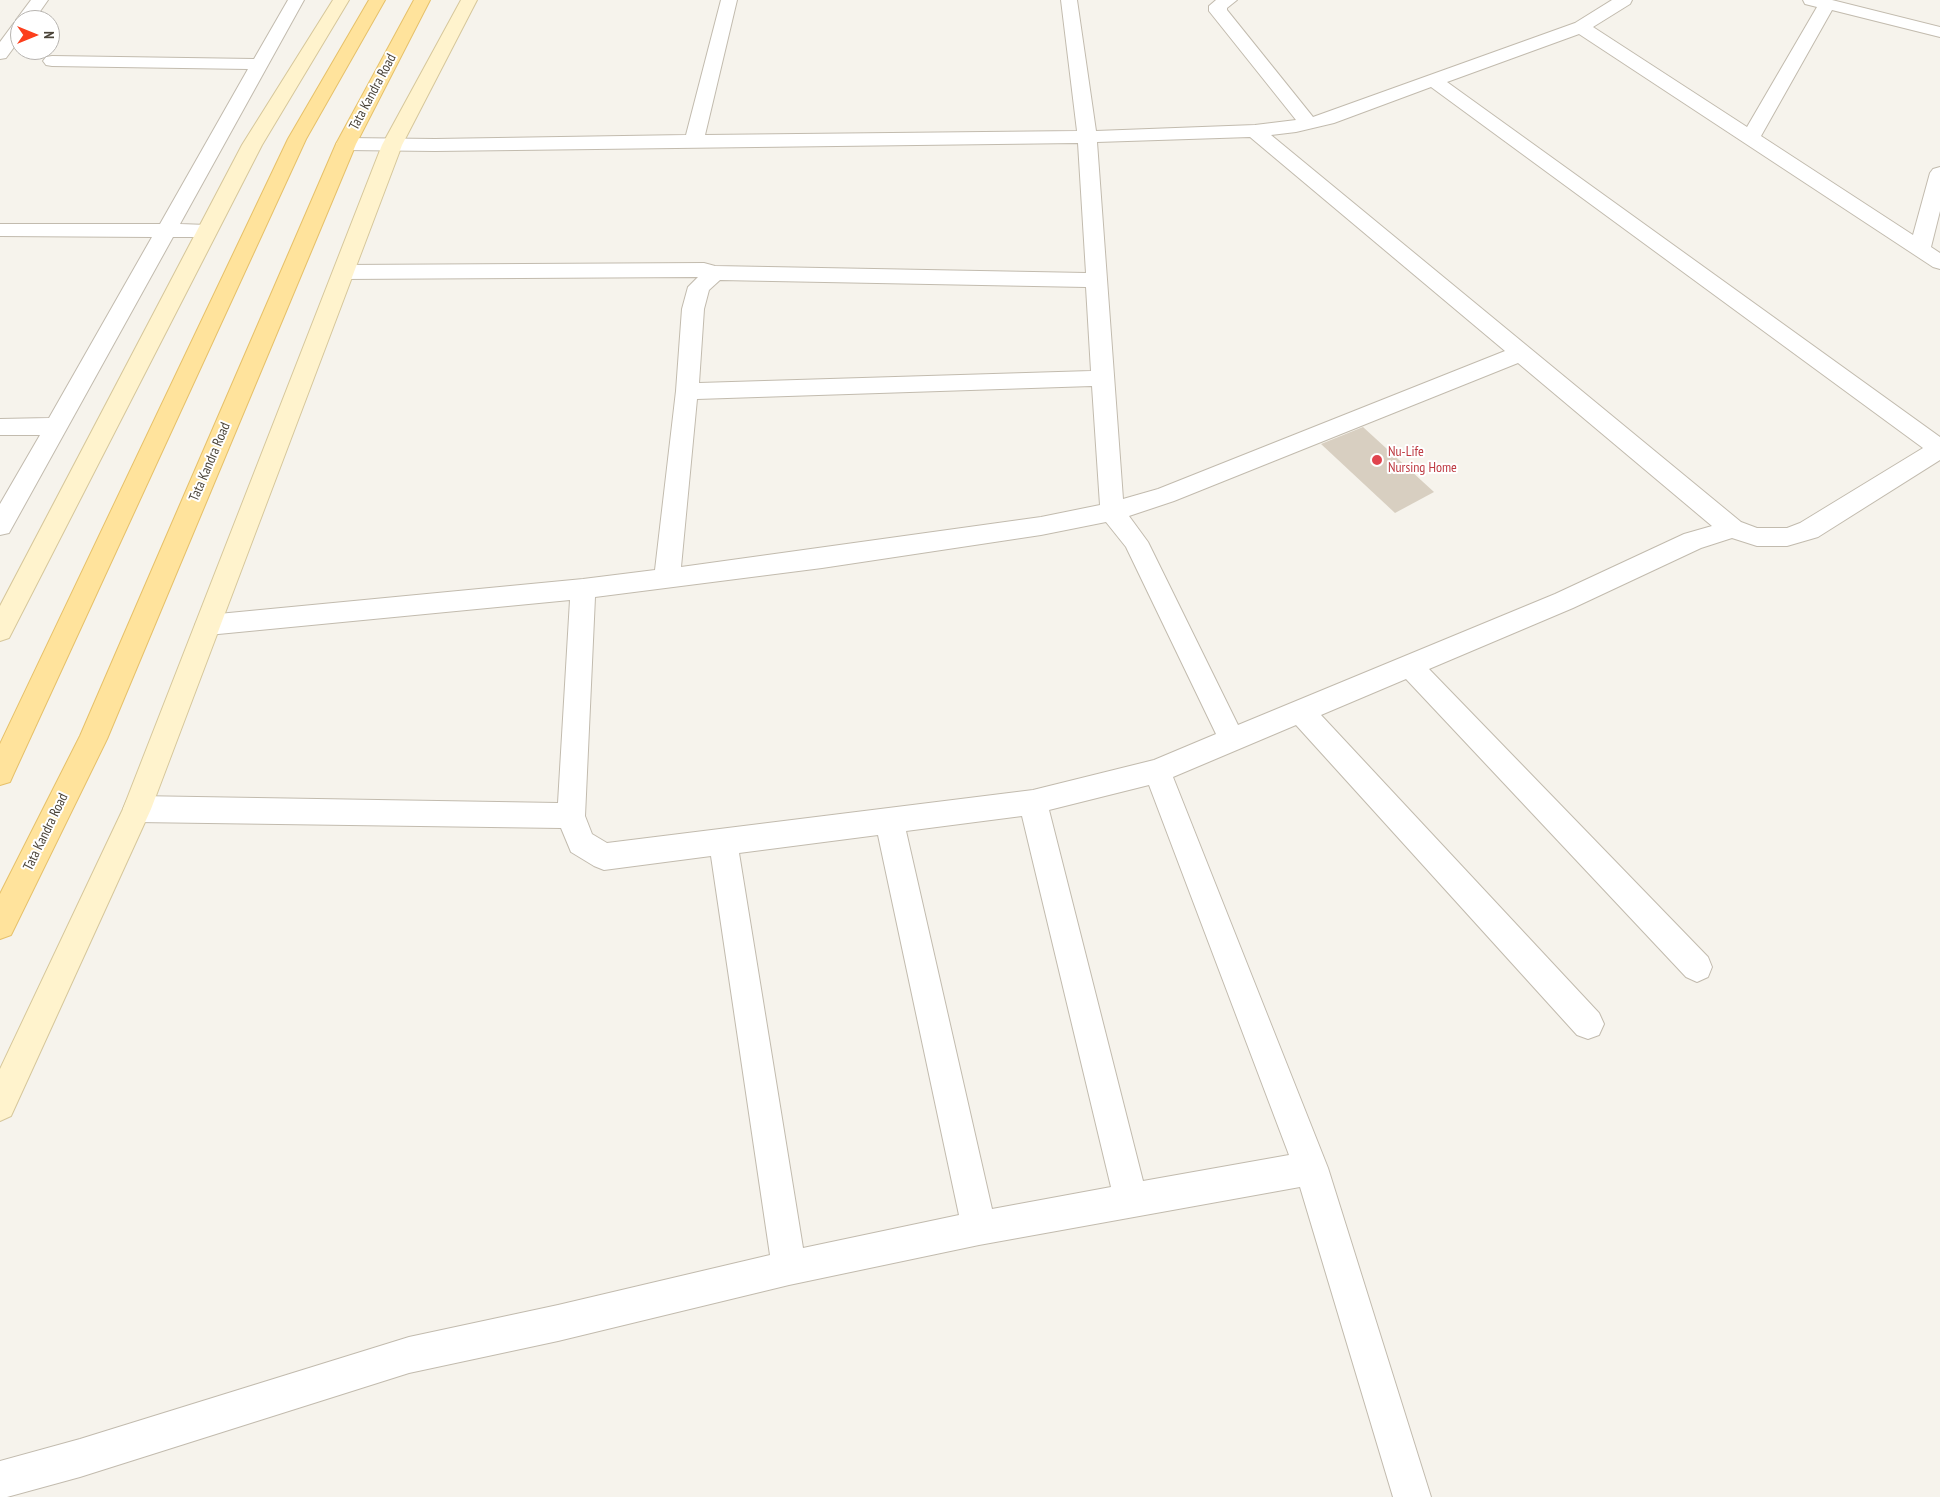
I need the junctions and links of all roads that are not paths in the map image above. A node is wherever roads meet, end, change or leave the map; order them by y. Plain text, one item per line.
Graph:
1 (296, 0) edge
2 (340, 0) edge
3 (377, 0) edge
4 (422, 0) edge
5 (469, 0) edge
6 (729, 0) edge
7 (1069, 0) edge
8 (1229, 0) edge
9 (1624, 0) edge
10 (1819, 2) edge
11 (1581, 27) junction
12 (1940, 32) edge
13 (52, 61) dead end
14 (259, 64) junction
15 (1433, 80) junction
16 (1308, 123) junction
17 (1255, 131) junction
18 (1087, 137) junction
19 (1750, 138) junction
20 (694, 140) junction
21 (346, 144) junction
22 (392, 145) junction
23 (1940, 173) edge
24 (0, 230) edge
25 (165, 230) junction
26 (207, 231) junction
27 (1920, 249) junction
28 (1940, 262) edge
29 (343, 272) junction
30 (715, 273) junction
31 (1097, 280) junction
32 (1521, 353) junction
33 (1103, 378) junction
34 (688, 391) junction
35 (56, 426) junction
36 (0, 427) edge
37 (1940, 449) edge
38 (1112, 512) junction
39 (0, 526) edge
40 (1732, 529) junction
41 (667, 578) junction
42 (584, 589) junction
43 (208, 625) junction
44 (0, 632) edge
45 (1410, 666) junction
46 (1301, 712) junction
47 (1232, 740) junction
48 (1156, 772) junction
49 (0, 773) edge
50 (1032, 802) junction
51 (137, 809) junction
52 (570, 816) junction
53 (889, 821) junction
54 (723, 843) junction
55 (0, 925) edge
56 (1698, 967) dead end
57 (1588, 1024) dead end
58 (0, 1105) edge
59 (1311, 1168) junction
60 (1131, 1201) junction
61 (979, 1228) junction
62 (789, 1268) junction
63 (0, 1480) edge
64 (1412, 1497) edge

1 - 14 street
2 - 26 street
3 - 49 main road
4 - 21 main road, Tata Kandra Road
5 - 22 street
6 - 20 street
7 - 18 street
8 - 16 street
9 - 11 street
10 - 12 street
10 - 19 street
11 - 15 street
11 - 19 street
13 - 14 street
14 - 25 street
15 - 16 street
15 - 37 street
16 - 17 street
17 - 18 street
17 - 32 street
18 - 20 street
18 - 31 street
19 - 27 street
20 - 22 street
21 - 22 street
21 - 55 main road, Tata Kandra Road
22 - 29 street
23 - 27 street
24 - 25 street
25 - 26 street
25 - 35 street
26 - 44 street
27 - 28 street
29 - 30 street
29 - 43 street
30 - 31 street
30 - 34 street
31 - 33 street
32 - 38 street
32 - 40 street
33 - 34 street
33 - 38 street
34 - 41 street
35 - 36 street
35 - 39 street
37 - 40 street
38 - 41 street
38 - 47 street
40 - 45 street
41 - 42 street
42 - 43 street
42 - 52 street
43 - 51 street
45 - 46 street
45 - 56 street
46 - 47 street
46 - 57 street
47 - 48 street
48 - 50 street
48 - 59 street
50 - 53 street
50 - 60 street
51 - 52 street
51 - 58 street
52 - 54 street
53 - 54 street
53 - 61 street
54 - 62 street
59 - 60 street
59 - 64 street
60 - 61 street
61 - 62 street
62 - 63 street

